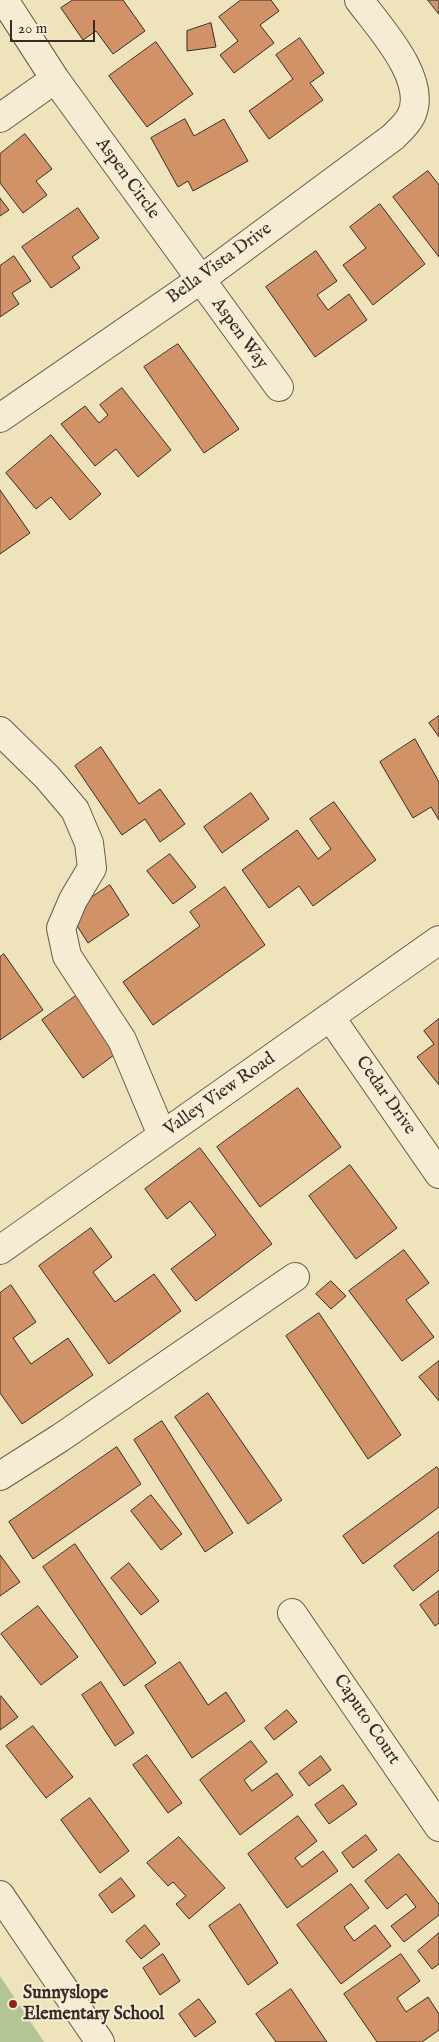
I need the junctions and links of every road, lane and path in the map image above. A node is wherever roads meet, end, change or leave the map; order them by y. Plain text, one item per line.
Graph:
1 (4, 0) edge
2 (359, 0) edge
3 (55, 78) junction
4 (0, 118) edge
5 (200, 280) junction
6 (279, 387) dead end
7 (0, 418) edge
8 (0, 731) edge
9 (439, 940) edge
10 (331, 1018) junction
11 (162, 1135) junction
12 (439, 1174) edge
13 (0, 1250) edge
14 (295, 1277) dead end
15 (0, 1476) edge
16 (292, 1613) dead end
17 (439, 1827) edge
18 (0, 1896) edge
19 (100, 2042) edge

1 - 3 street, Aspen Circle
2 - 5 street, Bella Vista Drive
3 - 4 street
3 - 5 street, Aspen Circle
5 - 6 street, Aspen Way
5 - 7 street, Bella Vista Drive
8 - 11 street
9 - 10 street, Valley View Road
10 - 11 street, Valley View Road
10 - 12 street, Cedar Drive
11 - 13 street, Valley View Road
14 - 15 street
16 - 17 street, Caputo Court
18 - 19 street

